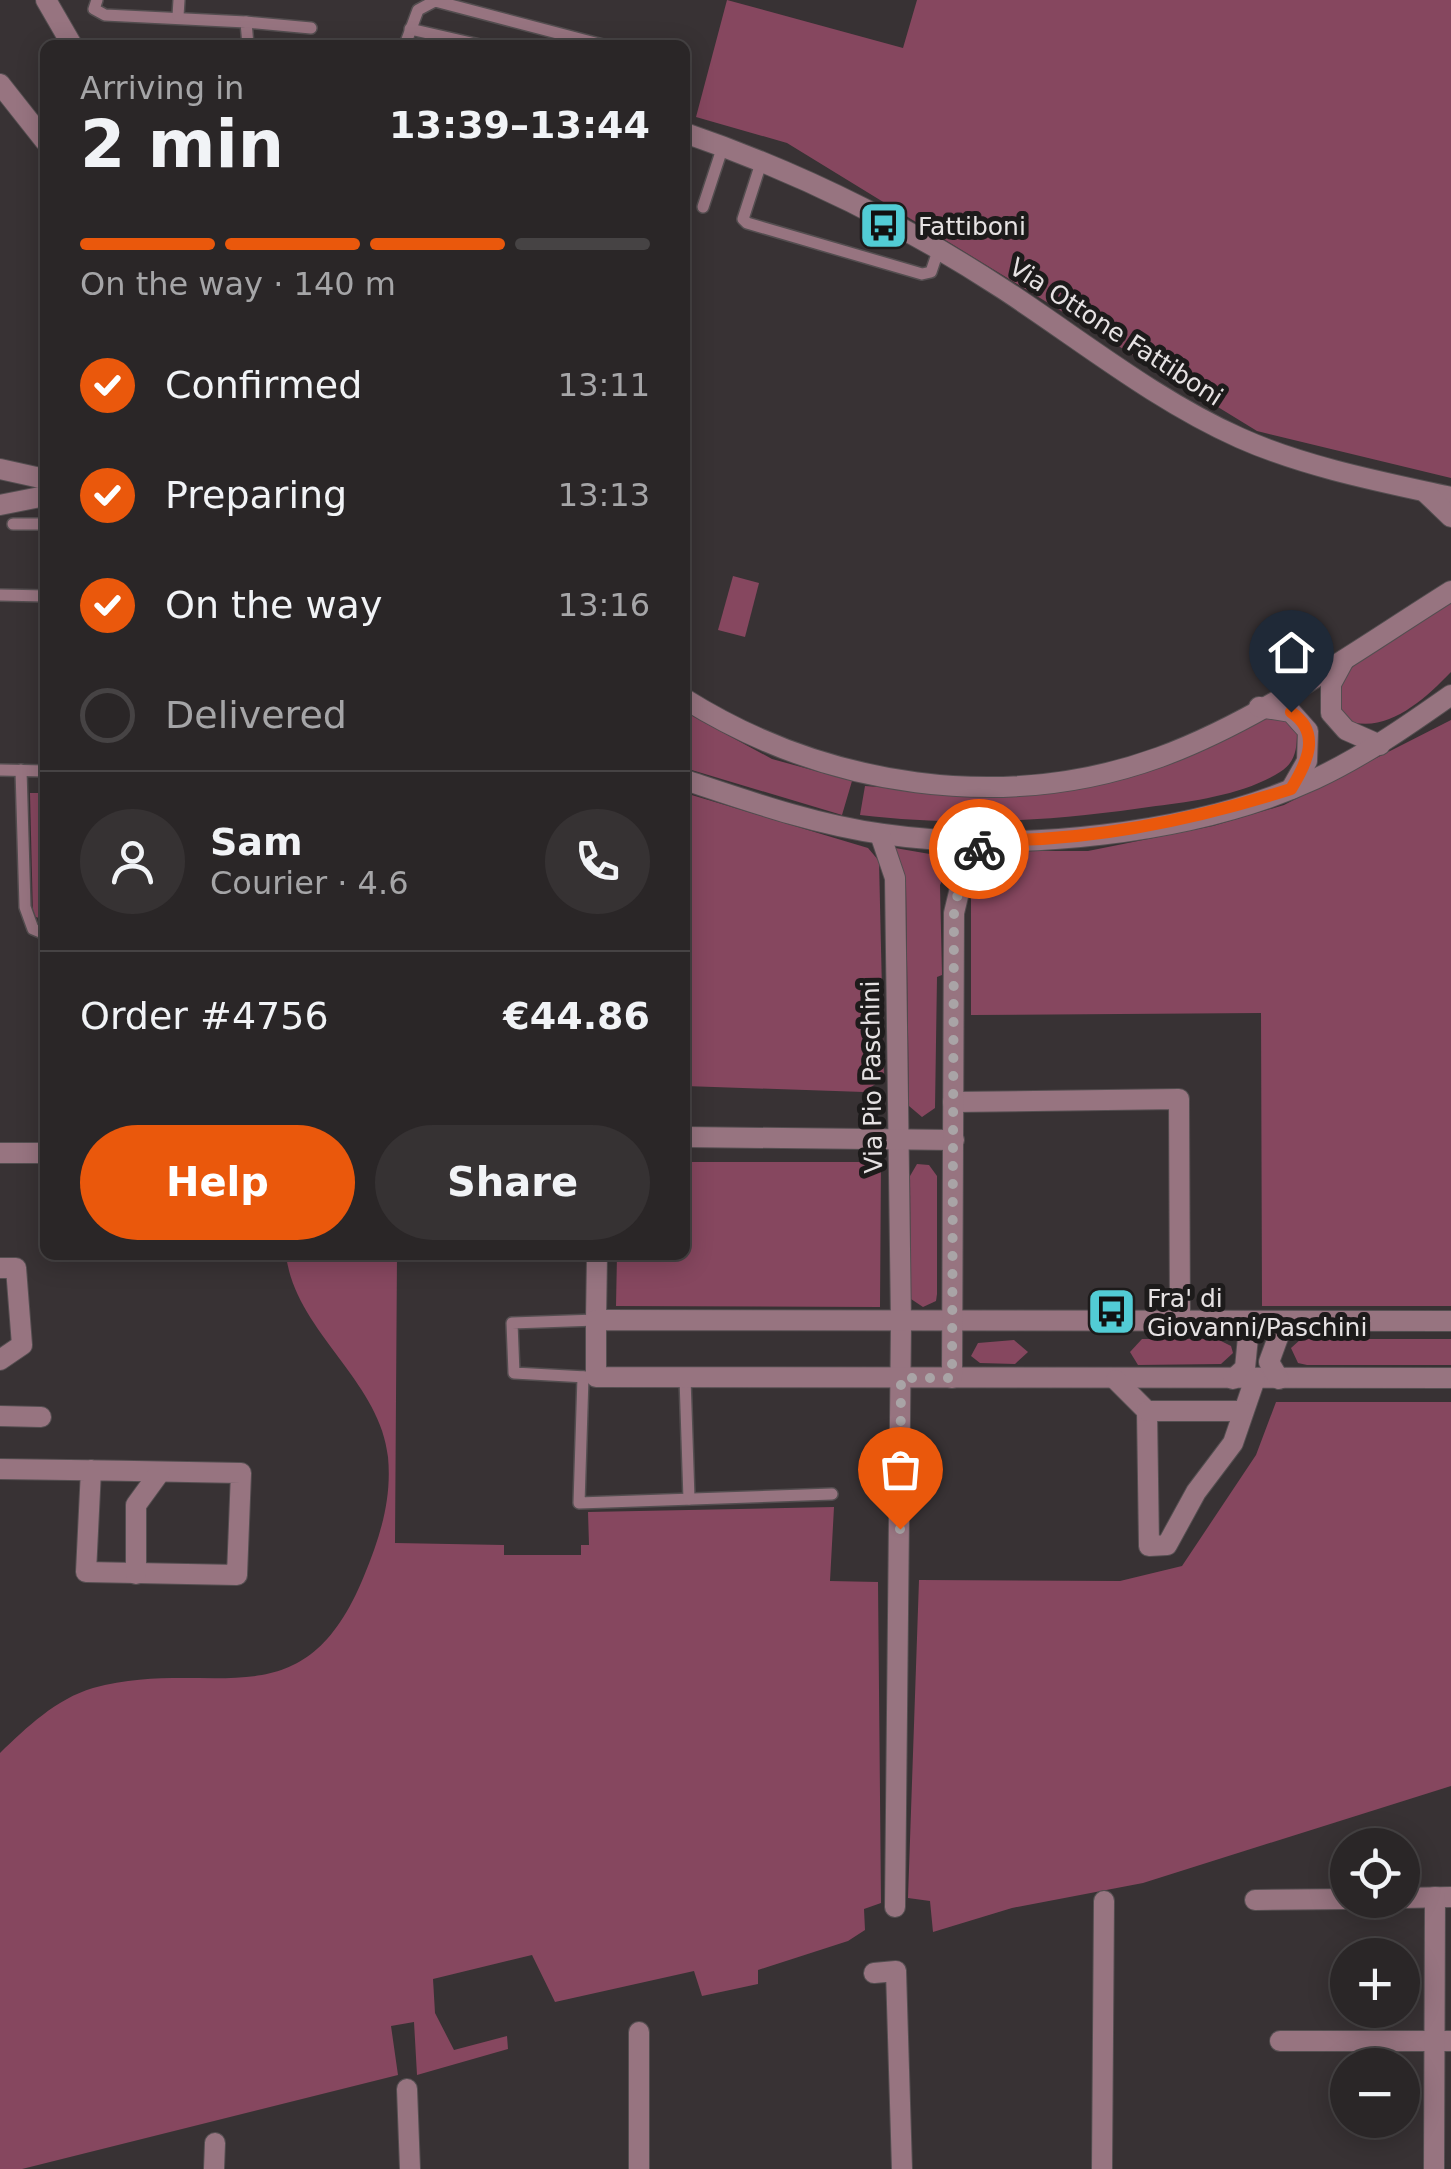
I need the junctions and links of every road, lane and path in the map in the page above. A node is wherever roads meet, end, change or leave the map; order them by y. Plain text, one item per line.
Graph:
1 (46, 0) edge
2 (97, 0) edge
3 (179, 0) edge
4 (178, 16) junction
5 (246, 22) junction
6 (311, 28) dead end
7 (410, 30) junction
8 (67, 36) edge
9 (248, 40) edge
10 (407, 40) edge
11 (457, 40) edge
12 (584, 40) edge
13 (2, 88) edge
14 (40, 135) edge
15 (690, 135) edge
16 (723, 146) junction
17 (762, 160) junction
18 (703, 207) dead end
19 (938, 248) junction
20 (0, 469) edge
21 (40, 477) edge
22 (1424, 491) junction
23 (40, 497) edge
24 (1451, 497) edge
25 (0, 505) edge
26 (1451, 517) edge
27 (14, 524) dead end
28 (40, 524) edge
29 (1451, 591) edge
30 (0, 595) edge
31 (40, 596) edge
32 (1349, 655) junction
33 (1451, 695) edge
34 (690, 702) edge
35 (1259, 707) junction
36 (1380, 745) junction
37 (0, 770) edge
38 (20, 770) junction
39 (40, 771) edge
40 (690, 781) edge
41 (1291, 789) junction
42 (880, 834) junction
43 (988, 840) junction
44 (40, 932) edge
45 (953, 1102) junction
46 (690, 1137) edge
47 (898, 1140) junction
48 (954, 1140) junction
49 (0, 1152) edge
50 (40, 1153) edge
51 (597, 1260) edge
52 (0, 1268) edge
53 (596, 1320) junction
54 (1180, 1320) junction
55 (954, 1321) junction
56 (1242, 1321) junction
57 (1284, 1321) junction
58 (1451, 1321) edge
59 (901, 1322) junction
60 (0, 1360) edge
61 (589, 1377) junction
62 (686, 1378) junction
63 (901, 1378) junction
64 (952, 1378) junction
65 (1451, 1378) edge
66 (1255, 1379) junction
67 (1278, 1379) junction
68 (1116, 1380) junction
69 (1233, 1380) junction
70 (1147, 1411) junction
71 (1242, 1411) junction
72 (0, 1416) edge
73 (41, 1416) dead end
74 (0, 1469) edge
75 (91, 1470) junction
76 (160, 1472) junction
77 (832, 1494) dead end
78 (688, 1499) junction
79 (136, 1574) junction
80 (1443, 1897) edge
81 (1330, 1899) edge
82 (1255, 1900) dead end
83 (1104, 1901) dead end
84 (895, 1907) dead end
85 (874, 1973) dead end
86 (639, 2032) dead end
87 (1443, 2041) edge
88 (1280, 2042) dead end
89 (408, 2089) dead end
90 (215, 2143) dead end
91 (214, 2169) edge
92 (410, 2169) edge
93 (640, 2169) edge
94 (902, 2169) edge
95 (1102, 2169) edge
96 (1434, 2169) edge

1 - 8 street
2 - 4 lane
3 - 4 lane
4 - 5 lane
5 - 6 lane
5 - 9 lane
7 - 10 lane
7 - 11 lane
7 - 12 lane
13 - 14 street
15 - 16 street, Via Ottone Fattiboni
16 - 17 street, Via Ottone Fattiboni
16 - 18 lane
17 - 19 street, Via Ottone Fattiboni
17 - 19 lane
19 - 22 street, Via Ottone Fattiboni
20 - 21 street
22 - 24 street, Via Ottone Fattiboni
22 - 26 street, Via Ottone Fattiboni
23 - 25 street
27 - 28 lane
29 - 32 street
30 - 31 lane
32 - 35 street
32 - 36 street
33 - 36 street
34 - 35 street
35 - 41 street
36 - 41 street
37 - 38 lane
38 - 39 lane
38 - 44 lane
40 - 42 street
41 - 43 street
42 - 43 street
42 - 47 street, Via Pio Paschini
43 - 45 street
45 - 48 street
45 - 54 street
46 - 47 street
47 - 48 street
47 - 59 street, Via Pio Paschini
48 - 55 street
49 - 50 street
51 - 53 street
52 - 60 street
53 - 59 street
53 - 61 street
53 - 61 lane
54 - 55 street
54 - 56 street
55 - 59 street
55 - 64 street
56 - 57 street
56 - 69 street
57 - 58 street
57 - 67 street
59 - 63 street, Via Pio Paschini
61 - 62 street
61 - 78 lane
62 - 63 street
62 - 78 lane
63 - 64 street
63 - 84 street, Via Pio Paschini
64 - 68 street
65 - 67 street
66 - 67 street
66 - 69 street
66 - 71 street
68 - 69 street
68 - 70 street
70 - 71 street
70 - 71 street
72 - 73 street
74 - 75 street
75 - 76 street
75 - 79 street
76 - 79 street
76 - 79 street
77 - 78 lane
80 - 87 street
81 - 82 street
83 - 95 street
85 - 94 street
86 - 93 street
87 - 88 street
87 - 96 street
89 - 92 street
90 - 91 street

